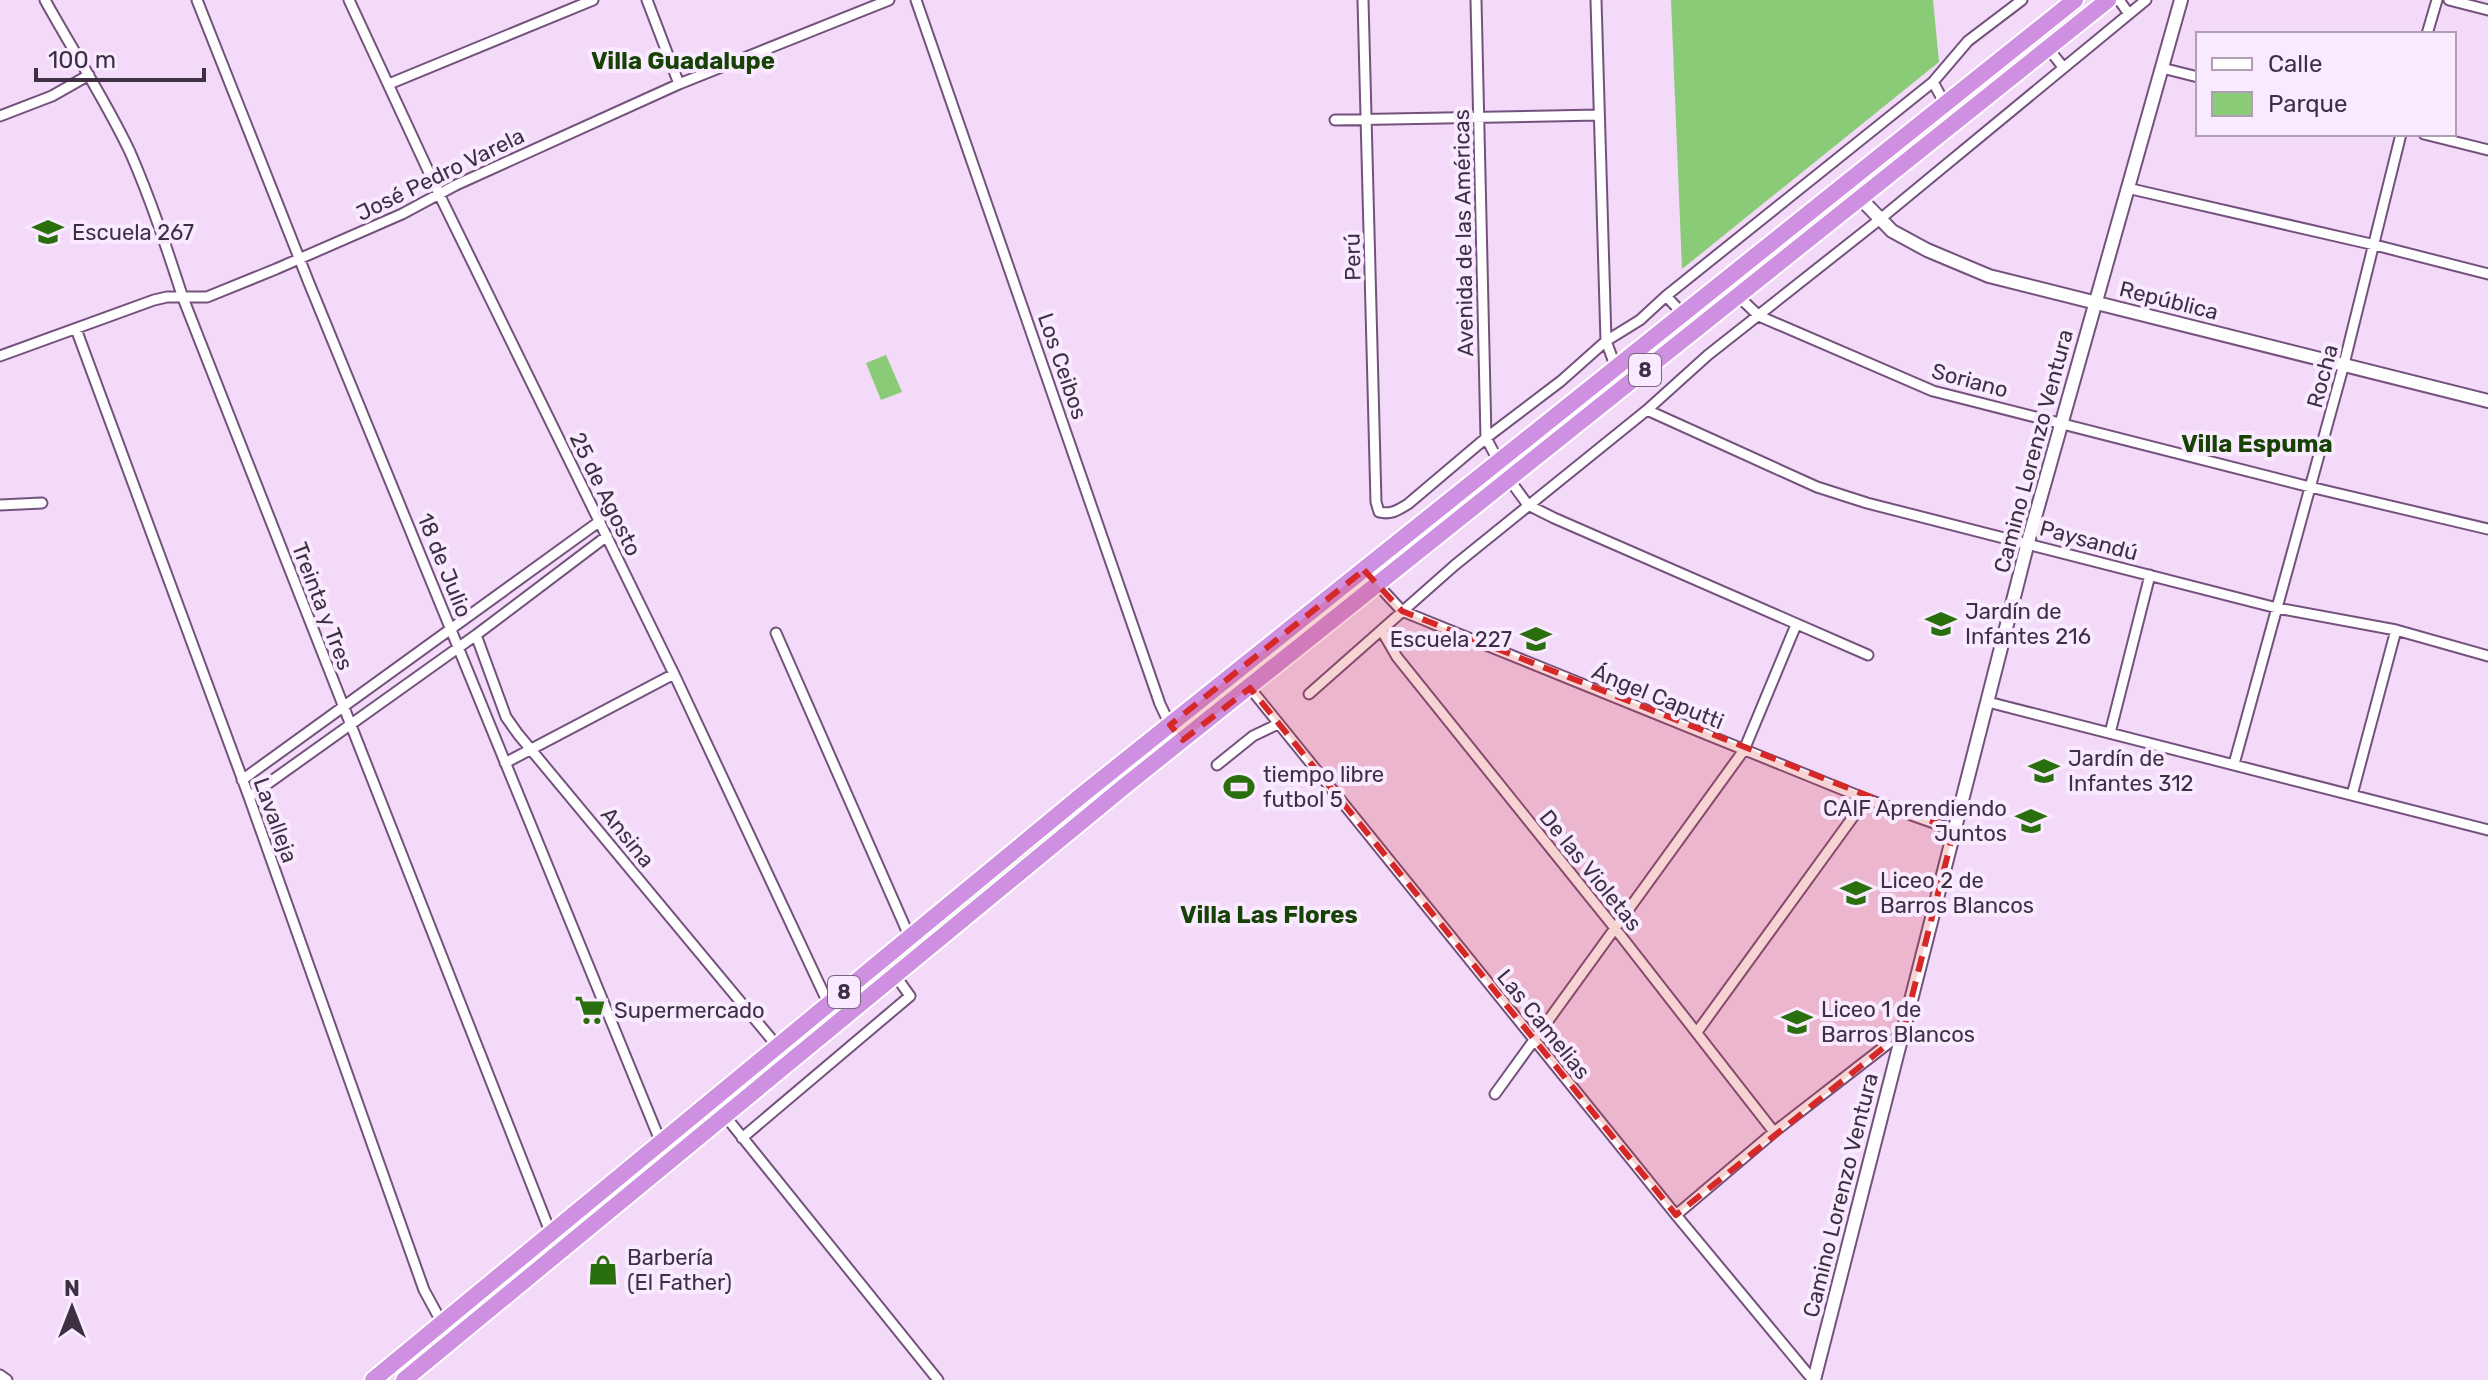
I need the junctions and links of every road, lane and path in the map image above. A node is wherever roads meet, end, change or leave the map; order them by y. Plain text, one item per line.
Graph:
1 (45, 0) edge
2 (197, 0) edge
3 (349, 0) edge
4 (593, 0) edge
5 (647, 0) edge
6 (889, 0) edge
7 (916, 0) edge
8 (1363, 0) edge
9 (1476, 0) edge
10 (1596, 0) edge
11 (2022, 0) edge
12 (2075, 0) edge
13 (2108, 0) edge
14 (2119, 0) edge
15 (2146, 0) edge
16 (2181, 0) edge
17 (2437, 0) edge
18 (2449, 0) edge
19 (2009, 4) edge
20 (2488, 10) edge
21 (2129, 14) junction
22 (2428, 32) edge
23 (2048, 48) junction
24 (2063, 67) junction
25 (2162, 68) junction
26 (89, 75) junction
27 (2196, 76) edge
28 (1933, 82) junction
29 (389, 84) junction
30 (679, 84) junction
31 (1945, 104) junction
32 (1599, 115) junction
33 (0, 116) edge
34 (1478, 117) junction
35 (1367, 118) junction
36 (1335, 120) dead end
37 (2401, 136) edge
38 (2432, 136) edge
39 (2488, 150) edge
40 (2127, 188) junction
41 (439, 194) junction
42 (1860, 198) junction
43 (1879, 220) junction
44 (2375, 245) junction
45 (300, 259) junction
46 (2488, 274) edge
47 (1666, 296) junction
48 (1738, 296) junction
49 (183, 298) junction
50 (2095, 302) junction
51 (1683, 314) junction
52 (1759, 316) junction
53 (76, 329) junction
54 (1606, 341) junction
55 (0, 356) edge
56 (2344, 364) junction
57 (1616, 368) junction
58 (2488, 401) edge
59 (1647, 410) junction
60 (2061, 422) junction
61 (1486, 438) junction
62 (1499, 462) junction
63 (1509, 479) junction
64 (2310, 487) junction
65 (42, 503) dead end
66 (0, 505) edge
67 (1528, 505) junction
68 (600, 521) junction
69 (2488, 529) edge
70 (607, 536) junction
71 (2028, 542) junction
72 (1364, 570) junction
73 (2150, 575) junction
74 (1377, 586) junction
75 (2277, 608) junction
76 (1402, 611) junction
77 (1796, 625) junction
78 (452, 630) junction
79 (2396, 630) junction
80 (1382, 631) junction
81 (776, 633) dead end
82 (476, 635) junction
83 (459, 647) junction
84 (1868, 655) dead end
85 (2488, 656) edge
86 (674, 674) junction
87 (1250, 688) junction
88 (1309, 694) dead end
89 (1988, 702) junction
90 (344, 708) junction
91 (1278, 724) junction
92 (351, 725) junction
93 (1170, 725) junction
94 (2110, 733) junction
95 (1183, 740) junction
96 (531, 748) junction
97 (1744, 750) junction
98 (505, 763) junction
99 (2234, 764) junction
100 (1217, 765) dead end
101 (242, 780) junction
102 (2352, 795) junction
103 (249, 797) junction
104 (1866, 799) junction
105 (1954, 830) junction
106 (2488, 830) edge
107 (1614, 927) junction
108 (910, 938) junction
109 (895, 975) junction
110 (829, 1005) junction
111 (1697, 1032) junction
112 (1903, 1032) junction
113 (1533, 1039) junction
114 (778, 1047) junction
115 (1495, 1094) dead end
116 (726, 1117) junction
117 (1774, 1132) junction
118 (742, 1138) junction
119 (661, 1143) junction
120 (1676, 1215) junction
121 (551, 1234) junction
122 (442, 1323) junction
123 (396, 1361) junction
124 (0, 1375) edge
125 (408, 1379) edge
126 (7, 1380) edge
127 (373, 1380) edge
128 (938, 1380) edge
129 (1813, 1380) edge

1 - 26 street, Treinta y Tres
2 - 45 street, 18 de Julio
3 - 29 street, 25 de Agosto
4 - 29 street
5 - 30 street
6 - 30 street, José Pedro Varela
7 - 93 street, Los Ceibos
8 - 35 street, Perú
9 - 34 street, Avenida de las Américas
10 - 32 street
11 - 19 street
12 - 31 highway, 8
13 - 23 highway, 8
14 - 21 street
15 - 21 street
16 - 25 street, Camino Lorenzo Ventura
17 - 22 street
18 - 20 street
19 - 28 street
21 - 24 street
23 - 24 street
23 - 42 highway, 8
24 - 43 street
25 - 27 street
25 - 40 street, Camino Lorenzo Ventura
26 - 33 street
26 - 49 street, Treinta y Tres
28 - 31 street
28 - 47 street
29 - 41 street, 25 de Agosto
30 - 41 street, José Pedro Varela
31 - 51 highway, 8
32 - 34 street
32 - 54 street
34 - 35 street
34 - 61 street, Avenida de las Américas
35 - 36 street
35 - 61 street, Perú
37 - 44 street, Rocha
38 - 39 street
40 - 44 street
40 - 50 street, Camino Lorenzo Ventura
41 - 45 street, José Pedro Varela
41 - 68 street, 25 de Agosto
42 - 43 street, República
42 - 48 highway, 8
43 - 50 street, República
43 - 52 street
44 - 46 street
44 - 56 street, Rocha
45 - 49 street, José Pedro Varela
45 - 78 street, 18 de Julio
47 - 51 street
47 - 54 street
48 - 52 street, Soriano
48 - 63 highway, 8
49 - 53 street, José Pedro Varela
49 - 90 street, Treinta y Tres
50 - 56 street, República
50 - 60 street, Camino Lorenzo Ventura
51 - 57 highway, 8
52 - 59 street
52 - 60 street, Soriano
53 - 55 street, José Pedro Varela
53 - 101 street, Lavalleja
54 - 57 street
54 - 61 street
56 - 58 street, República
56 - 64 street, Rocha
57 - 62 highway, 8
59 - 67 street
59 - 71 street, Paysandú
60 - 64 street, Soriano
60 - 71 street, Camino Lorenzo Ventura
61 - 62 street, Avenida de las Américas
62 - 72 highway, 8
63 - 67 street
63 - 74 highway, 8
64 - 69 street, Soriano
64 - 75 street, Rocha
65 - 66 street
67 - 76 street
67 - 77 street
68 - 70 street, 25 de Agosto
68 - 78 street
70 - 82 street
70 - 86 street, 25 de Agosto
71 - 73 street, Paysandú
71 - 89 street, Camino Lorenzo Ventura
72 - 74 street, Ángel Caputti
72 - 93 highway, 8
73 - 75 street, Paysandú
73 - 94 street
74 - 76 street, Ángel Caputti
74 - 87 highway, 8
75 - 79 street, Paysandú
75 - 99 street, Rocha
76 - 80 street
76 - 97 street, Ángel Caputti
77 - 84 street
77 - 97 street
78 - 83 street, 18 de Julio
78 - 90 street
79 - 85 street, Paysandú
79 - 102 street
80 - 88 street
80 - 107 street, De las Violetas
81 - 108 street
82 - 83 street
82 - 96 street, Ansina
83 - 92 street
83 - 98 street, 18 de Julio
86 - 96 street
86 - 110 street, 25 de Agosto
87 - 91 street, Las Camelias
87 - 95 highway, 8
89 - 94 street
89 - 105 street, Camino Lorenzo Ventura
90 - 92 street, Treinta y Tres
90 - 101 street
91 - 100 street
91 - 113 street, Las Camelias
92 - 103 street
92 - 121 street, Treinta y Tres
93 - 95 street, Los Ceibos
93 - 108 highway, 8
94 - 99 street
95 - 109 highway, 8
96 - 98 street
96 - 114 street, Ansina
97 - 104 street, Ángel Caputti
97 - 107 street
98 - 119 street, 18 de Julio
99 - 102 street
101 - 103 street, Lavalleja
102 - 106 street
103 - 122 street, Lavalleja
104 - 105 street, Ángel Caputti
104 - 111 street
105 - 112 street, Camino Lorenzo Ventura
107 - 111 street, De las Violetas
107 - 113 street
108 - 110 highway, 8
109 - 116 highway, 8
109 - 118 street
110 - 114 highway, 8
111 - 117 street, De las Violetas
112 - 117 street
112 - 129 street, Camino Lorenzo Ventura
113 - 115 street
113 - 120 street, Las Camelias
114 - 119 highway, 8
116 - 118 street
116 - 125 highway, 8
117 - 120 street
118 - 128 street
119 - 121 highway, 8
120 - 129 street, Las Camelias
121 - 122 highway, 8
122 - 123 highway, 8
123 - 125 street
123 - 127 highway, 8
124 - 126 street

